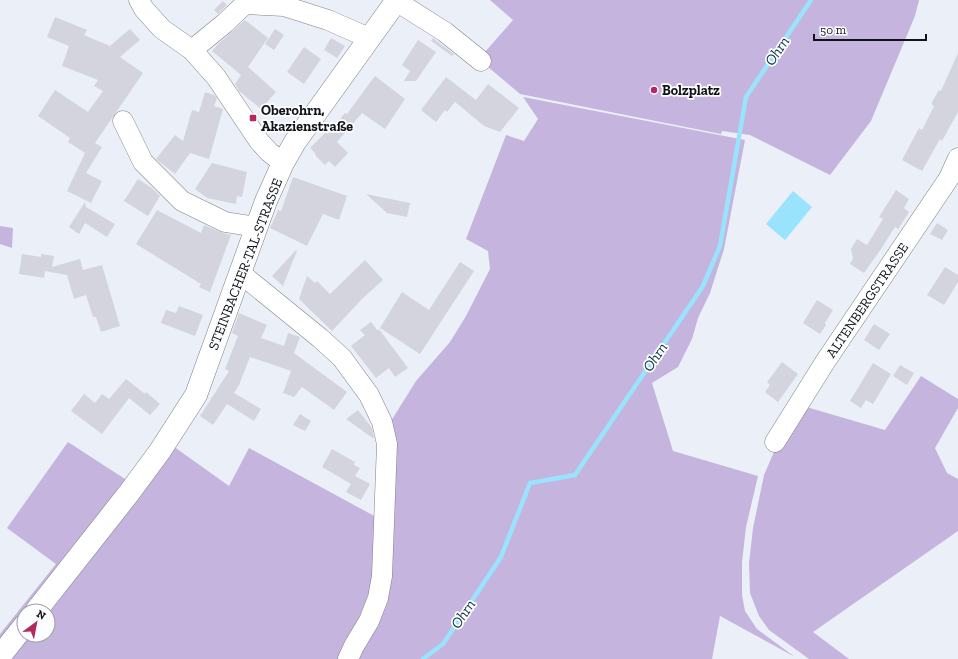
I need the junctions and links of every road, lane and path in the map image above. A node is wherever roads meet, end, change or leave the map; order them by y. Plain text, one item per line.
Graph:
1 (138, 0) edge
2 (397, 0) edge
3 (369, 38) junction
4 (192, 50) junction
5 (482, 62) dead end
6 (123, 121) dead end
7 (958, 158) edge
8 (283, 163) junction
9 (256, 227) junction
10 (240, 273) junction
11 (775, 442) dead end
12 (42, 603) edge
13 (16, 636) edge
14 (0, 656) edge
15 (348, 659) edge

1 - 4 street
2 - 3 main road, STEINBACHER-TAL-STRASSE
2 - 5 street, STEINBACHER-TAL-STRASSE
3 - 4 street
3 - 8 main road, STEINBACHER-TAL-STRASSE
4 - 8 street
6 - 9 street
7 - 11 street, ALTENBERGSTRASSE
8 - 9 main road, STEINBACHER-TAL-STRASSE
9 - 10 main road, STEINBACHER-TAL-STRASSE
10 - 12 main road, STEINBACHER-TAL-STRASSE
10 - 15 street
13 - 14 main road

